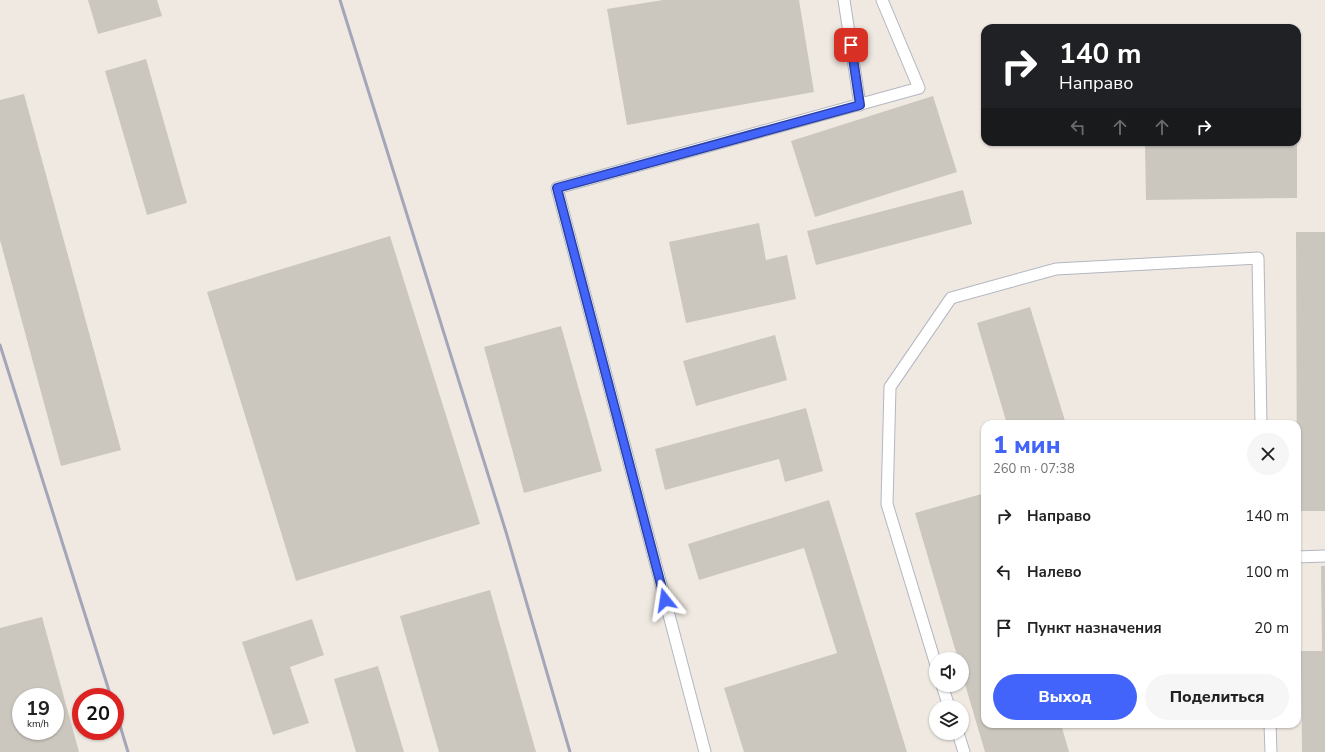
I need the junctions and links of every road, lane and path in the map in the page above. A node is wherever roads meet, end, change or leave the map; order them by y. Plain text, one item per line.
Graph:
1 (844, 0) edge
2 (882, 0) edge
3 (860, 105) junction
4 (1261, 420) edge
5 (1325, 556) edge
6 (1301, 557) edge
7 (932, 652) edge
8 (1270, 728) edge
9 (960, 740) edge
10 (705, 752) edge
11 (964, 752) edge
12 (1271, 752) edge

1 - 3 lane
2 - 3 lane
3 - 10 lane
4 - 7 lane
5 - 6 lane
8 - 12 lane
9 - 11 lane

